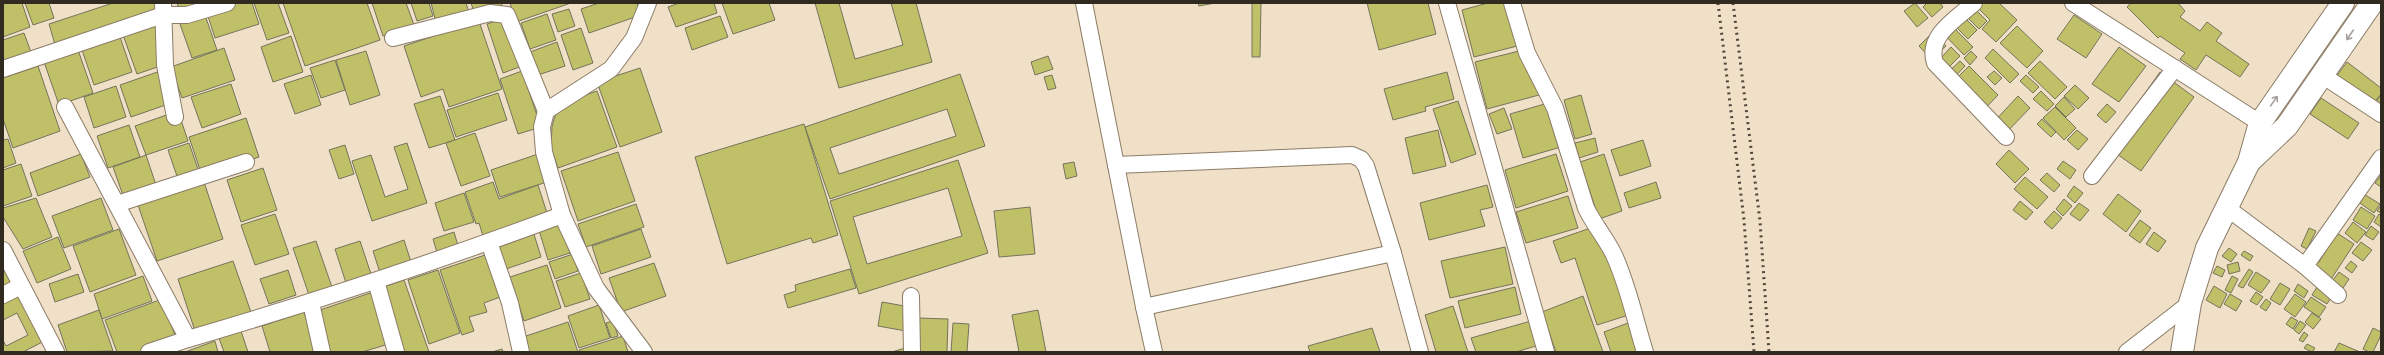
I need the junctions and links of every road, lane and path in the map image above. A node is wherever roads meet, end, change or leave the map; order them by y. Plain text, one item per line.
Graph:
1 (227, 3) edge
2 (648, 3) edge
3 (1084, 3) edge
4 (1447, 3) edge
5 (1512, 3) edge
6 (1974, 3) edge
7 (2073, 3) edge
8 (2343, 3) edge
9 (2372, 3) edge
10 (163, 9) edge
11 (393, 38) dead end
12 (2175, 68) junction
13 (3, 69) edge
14 (2322, 75) junction
15 (65, 107) dead end
16 (546, 111) junction
17 (2381, 114) edge
18 (175, 117) dead end
19 (2260, 123) junction
20 (2006, 137) dead end
21 (2381, 158) edge
22 (246, 162) dead end
23 (2249, 162) junction
24 (1116, 165) junction
25 (2092, 176) dead end
26 (117, 204) junction
27 (2227, 208) junction
28 (562, 215) junction
29 (489, 242) junction
30 (3, 250) edge
31 (1393, 253) junction
32 (2305, 266) junction
33 (376, 281) junction
34 (21, 286) junction
35 (3, 295) edge
36 (2338, 295) dead end
37 (911, 296) dead end
38 (311, 303) junction
39 (2190, 303) junction
40 (1144, 307) junction
41 (188, 339) junction
42 (56, 352) edge
43 (149, 352) edge
44 (322, 352) edge
45 (396, 352) edge
46 (521, 352) edge
47 (644, 352) edge
48 (912, 352) edge
49 (1154, 352) edge
50 (1420, 352) edge
51 (1546, 352) edge
52 (1645, 352) edge
53 (2127, 352) edge
54 (2182, 352) edge

1 - 10 street
2 - 16 street
3 - 24 street
4 - 51 street
5 - 52 street
6 - 20 street
7 - 12 street
19 -> 8 highway
9 -> 14 highway
10 - 13 street
10 - 18 street
11 - 16 street
12 - 19 street
12 - 25 street
14 - 17 street
14 - 23 highway
15 - 26 street
16 - 28 street
19 - 23 highway
21 - 32 street
22 - 26 street
23 - 27 highway
24 - 31 street
24 - 40 street
26 - 41 street
27 - 32 street
27 - 39 highway
28 - 29 street
28 - 47 street
29 - 33 street
29 - 46 street
30 - 34 street
31 - 40 street
31 - 50 street
32 - 36 street
33 - 38 street
33 - 45 street
34 - 35 street
34 - 42 street
37 - 48 street
38 - 41 street
38 - 44 street
39 - 53 street
39 - 54 highway
40 - 49 street
41 - 43 street

